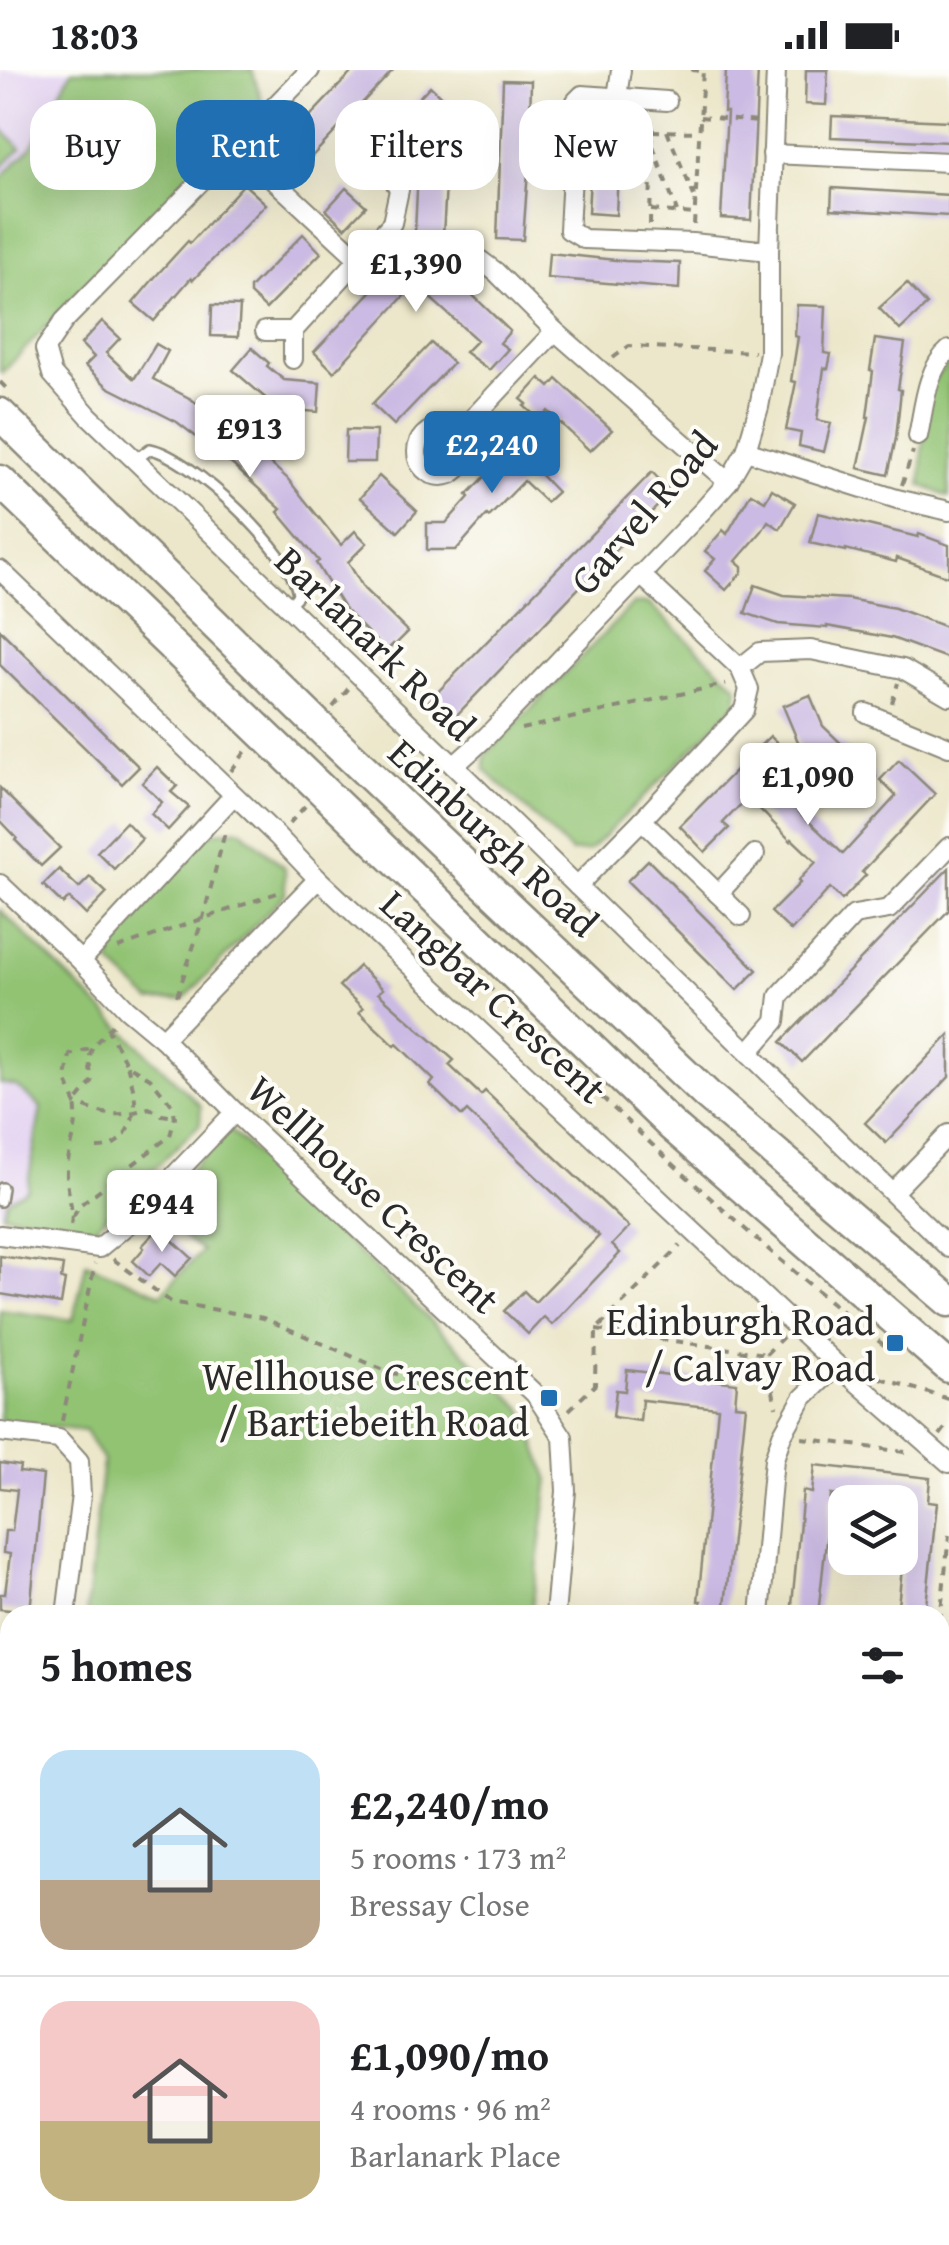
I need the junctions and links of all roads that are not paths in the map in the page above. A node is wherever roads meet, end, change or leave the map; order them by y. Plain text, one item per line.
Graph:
1 (310, 70) edge
2 (620, 70) edge
3 (776, 70) edge
4 (617, 97) junction
5 (281, 100) edge
6 (659, 100) road end
7 (772, 154) junction
8 (949, 162) edge
9 (193, 190) edge
10 (284, 190) edge
11 (398, 190) edge
12 (768, 251) junction
13 (458, 258) dead end
14 (360, 260) junction
15 (293, 330) junction
16 (266, 331) dead end
17 (555, 331) junction
18 (949, 350) edge
19 (293, 359) dead end
20 (0, 414) edge
21 (458, 434) dead end
22 (918, 436) road end
23 (746, 451) junction
24 (135, 460) junction
25 (0, 481) edge
26 (728, 482) junction
27 (949, 511) edge
28 (0, 570) edge
29 (640, 574) junction
30 (287, 606) junction
31 (743, 674) junction
32 (949, 696) edge
33 (866, 713) dead end
34 (949, 747) edge
35 (454, 766) junction
36 (228, 788) junction
37 (642, 820) junction
38 (949, 847) edge
39 (755, 854) dead end
40 (318, 879) junction
41 (0, 884) edge
42 (576, 886) junction
43 (718, 894) junction
44 (741, 916) dead end
45 (81, 960) junction
46 (163, 1038) junction
47 (749, 1052) junction
48 (235, 1112) junction
49 (949, 1134) edge
50 (2, 1188) edge
51 (893, 1192) junction
52 (0, 1201) edge
53 (0, 1235) edge
54 (949, 1248) edge
55 (949, 1301) edge
56 (837, 1365) junction
57 (949, 1367) edge
58 (0, 1432) edge
59 (946, 1460) edge
60 (67, 1605) edge
61 (557, 1605) edge
62 (761, 1605) edge

1 - 5 street, Barlanark Road
2 - 4 street
3 - 7 street, Garvel Road
4 - 6 street
4 - 12 street
7 - 8 street
7 - 12 street, Garvel Road
9 - 24 street, Barlanark Road
10 - 14 street
11 - 14 street
12 - 23 street, Garvel Road
13 - 17 street
14 - 15 street
15 - 16 street
15 - 19 street
17 - 21 street
17 - 26 street
18 - 22 street
20 - 55 main road, Edinburgh Road
23 - 26 street, Garvel Road
23 - 27 street
24 - 30 street, Barlanark Road
24 - 30 lane
25 - 57 main road, Edinburgh Road
26 - 29 street, Garvel Road
28 - 36 street, Langbar Crescent
29 - 31 street
29 - 35 street, Garvel Road
30 - 35 street, Barlanark Road
31 - 32 street
31 - 37 street
33 - 34 street
35 - 42 street, Barlanark Road
36 - 40 street, Langbar Crescent
36 - 45 street
37 - 42 street
37 - 43 street
38 - 47 street
39 - 43 street
40 - 46 street
40 - 56 street, Langbar Crescent
41 - 45 street, Wellhouse Crescent
42 - 47 street, Barlanark Road
43 - 44 street
45 - 46 street, Wellhouse Crescent
46 - 48 street, Wellhouse Crescent
47 - 51 street, Barlanark Road
48 - 53 street
48 - 61 street, Wellhouse Crescent
49 - 51 street
50 - 52 lane
51 - 54 street, Barlanark Road
56 - 59 street, Langbar Crescent
56 - 62 street
58 - 60 street

